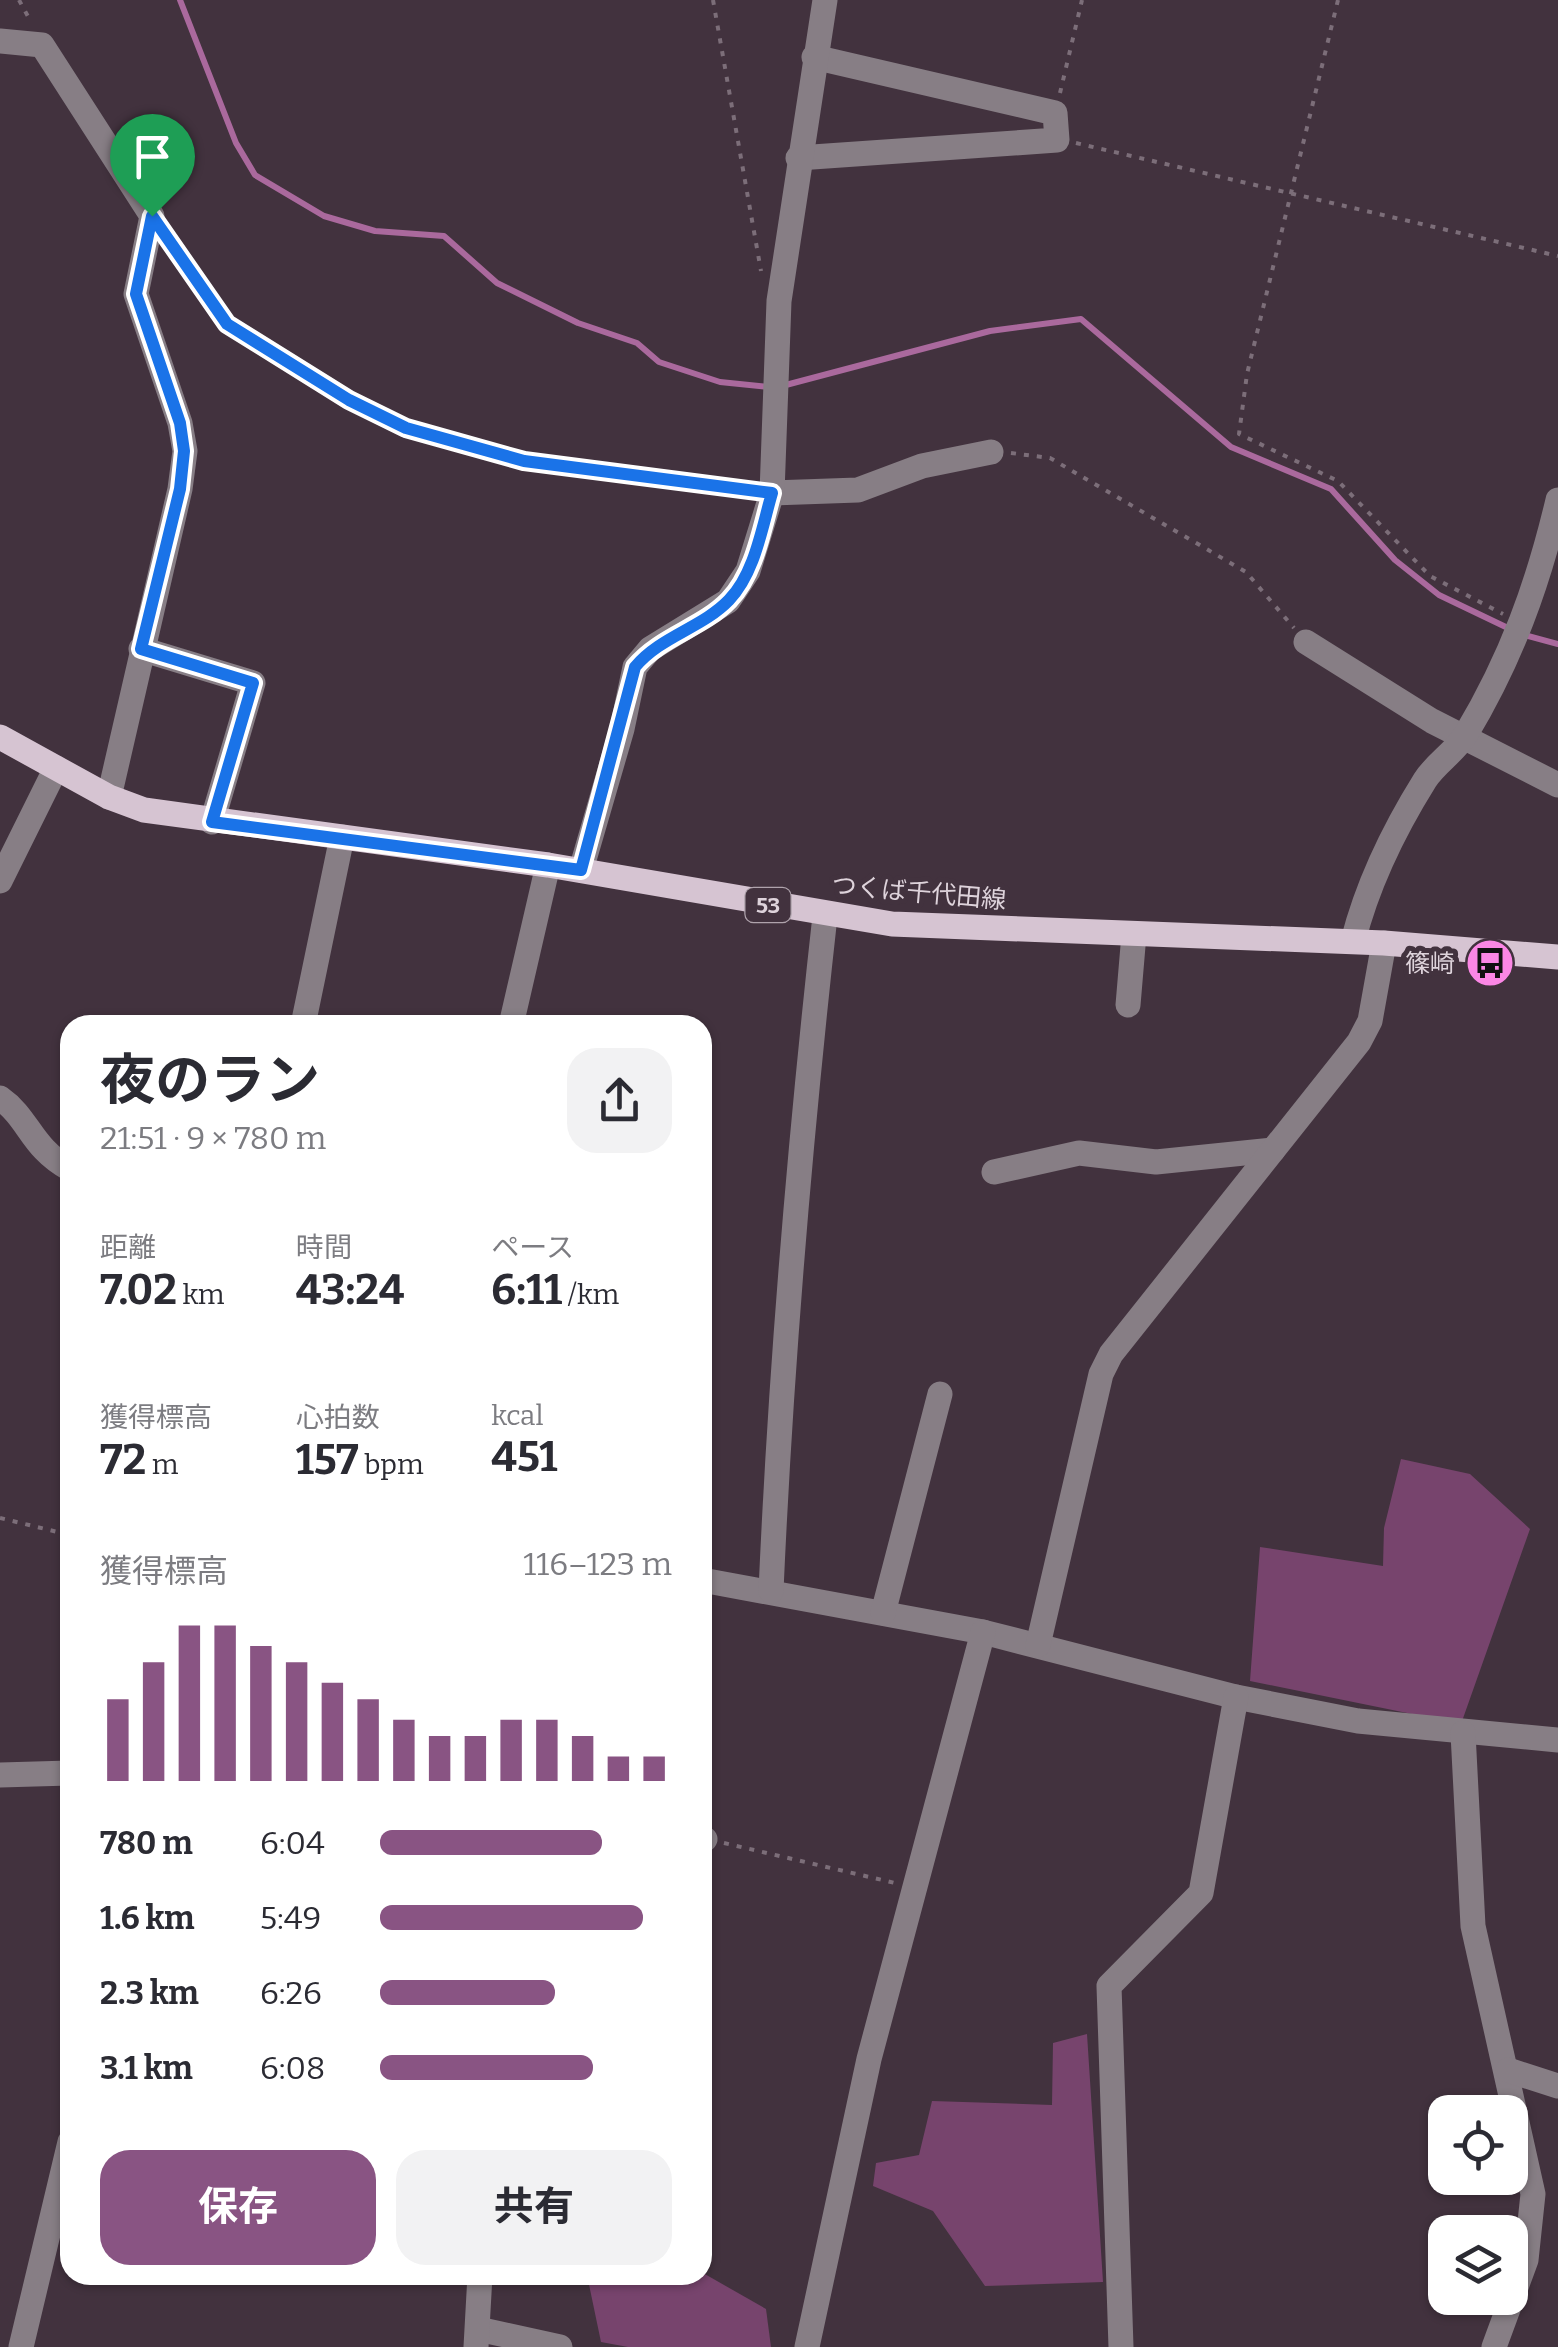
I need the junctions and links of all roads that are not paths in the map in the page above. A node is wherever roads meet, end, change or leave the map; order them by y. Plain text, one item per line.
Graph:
1 (825, 0) edge
2 (0, 41) edge
3 (814, 58) junction
4 (798, 158) junction
5 (991, 452) road end
6 (772, 493) junction
7 (1558, 500) edge
8 (1306, 642) road end
9 (141, 649) junction
10 (0, 737) edge
11 (1464, 738) junction
12 (56, 768) junction
13 (1558, 784) edge
14 (109, 797) junction
15 (212, 822) junction
16 (342, 837) junction
17 (548, 865) junction
18 (581, 870) junction
19 (0, 880) edge
20 (825, 916) junction
21 (1134, 934) junction
22 (1353, 941) junction
23 (1384, 942) junction
24 (1558, 957) edge
25 (1128, 1006) dead end
26 (305, 1015) edge
27 (514, 1015) edge
28 (0, 1098) edge
29 (1272, 1150) junction
30 (60, 1162) edge
31 (994, 1172) dead end
32 (940, 1394) dead end
33 (712, 1582) edge
34 (772, 1591) junction
35 (883, 1613) junction
36 (983, 1632) junction
37 (1038, 1645) junction
38 (1236, 1696) junction
39 (1463, 1733) junction
40 (1558, 1740) edge
41 (60, 1773) edge
42 (0, 1774) edge
43 (1508, 2070) junction
44 (1558, 2086) edge
45 (60, 2184) edge
46 (480, 2285) edge
47 (477, 2338) edge
48 (21, 2347) edge
49 (560, 2347) edge
50 (807, 2347) edge
51 (1121, 2347) edge
52 (1494, 2347) edge

1 - 3 street
2 - 9 street
3 - 4 street
3 - 4 street
4 - 6 street
5 - 6 street
6 - 18 street
7 - 11 street
8 - 11 street
9 - 14 street
9 - 15 street
10 - 12 main road, つくば千代田線 / 53
11 - 13 street
11 - 22 street
12 - 14 main road, つくば千代田線 / 53
12 - 19 street
14 - 15 main road, つくば千代田線 / 53
15 - 16 main road, つくば千代田線 / 53
16 - 17 main road, つくば千代田線 / 53
16 - 26 street
17 - 18 main road, つくば千代田線 / 53
17 - 27 street
18 - 20 main road, つくば千代田線 / 53
20 - 21 main road, つくば千代田線 / 53
20 - 34 street
21 - 22 main road, つくば千代田線 / 53
21 - 25 street
22 - 23 main road, つくば千代田線 / 53
23 - 24 main road, つくば千代田線 / 53
23 - 29 street
28 - 30 street
29 - 31 street
29 - 37 street
32 - 35 street
33 - 34 street
34 - 35 street
35 - 36 street
36 - 37 street
36 - 50 street
37 - 38 street
38 - 39 street
38 - 51 street
39 - 40 street
39 - 43 street
41 - 42 street
43 - 44 street
43 - 52 street
45 - 48 street
46 - 47 street
47 - 49 street

